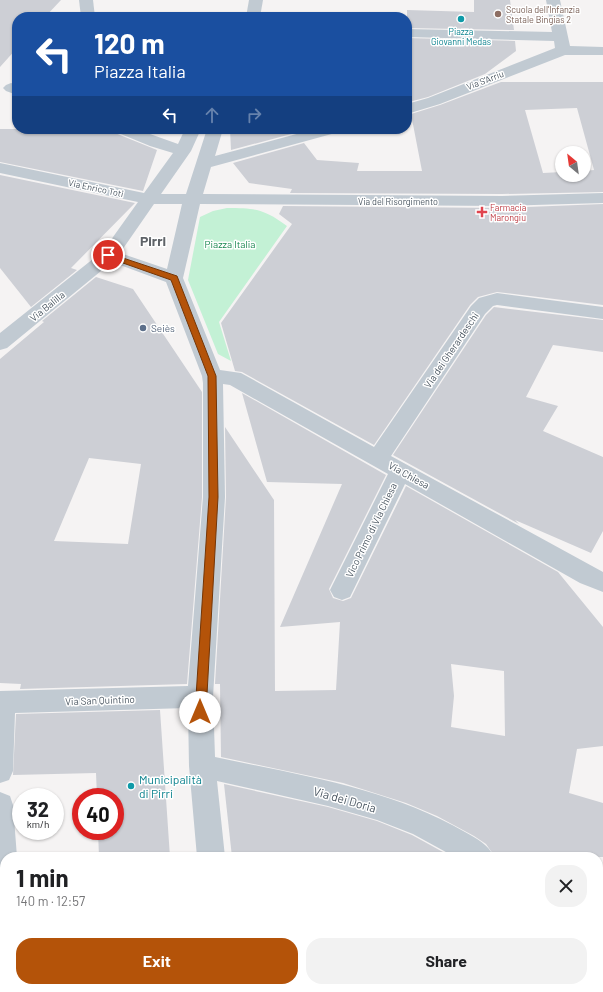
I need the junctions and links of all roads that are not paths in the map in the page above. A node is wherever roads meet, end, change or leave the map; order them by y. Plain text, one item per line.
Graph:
1 (86, 0) edge
2 (256, 0) edge
3 (553, 0) edge
4 (87, 12) edge
5 (255, 12) edge
6 (412, 33) edge
7 (562, 44) junction
8 (603, 51) edge
9 (412, 108) edge
10 (136, 134) edge
11 (192, 134) edge
12 (214, 134) edge
13 (315, 134) edge
14 (183, 151) junction
15 (205, 164) junction
16 (0, 168) edge
17 (603, 198) edge
18 (148, 200) junction
19 (193, 201) junction
20 (108, 255) junction
21 (174, 278) junction
22 (603, 313) edge
23 (0, 343) edge
24 (212, 376) junction
25 (378, 458) junction
26 (401, 471) junction
27 (603, 582) edge
28 (342, 590) dead end
29 (200, 697) junction
30 (2, 702) edge
31 (202, 766) junction
32 (0, 770) edge
33 (0, 805) edge
34 (2, 852) edge
35 (211, 852) edge
36 (472, 852) edge

1 - 4 street
2 - 5 street
3 - 7 street
6 - 7 street
7 - 8 street
7 - 9 street, Via S'Arriu
10 - 14 street
11 - 14 street
12 - 15 street
13 - 15 street
14 - 18 street
15 - 19 street
16 - 18 street, Via Enrico Toti
17 - 19 street, Via del Risorgimento
18 - 19 street, Via Enrico Toti
18 - 20 street
19 - 21 street
20 - 21 street
20 - 23 street, Via Balilla
21 - 24 street
22 - 25 street, Via dei Gherardeschi
24 - 25 street, Via Chiesa
24 - 29 street
25 - 26 street, Via Chiesa
26 - 27 street, Via Chiesa
26 - 28 street, Vico Primo di Via Chiesa
29 - 30 street, Via San Quintino
29 - 31 street
30 - 32 street
31 - 35 street
31 - 36 street, Via dei Doria
33 - 34 street

